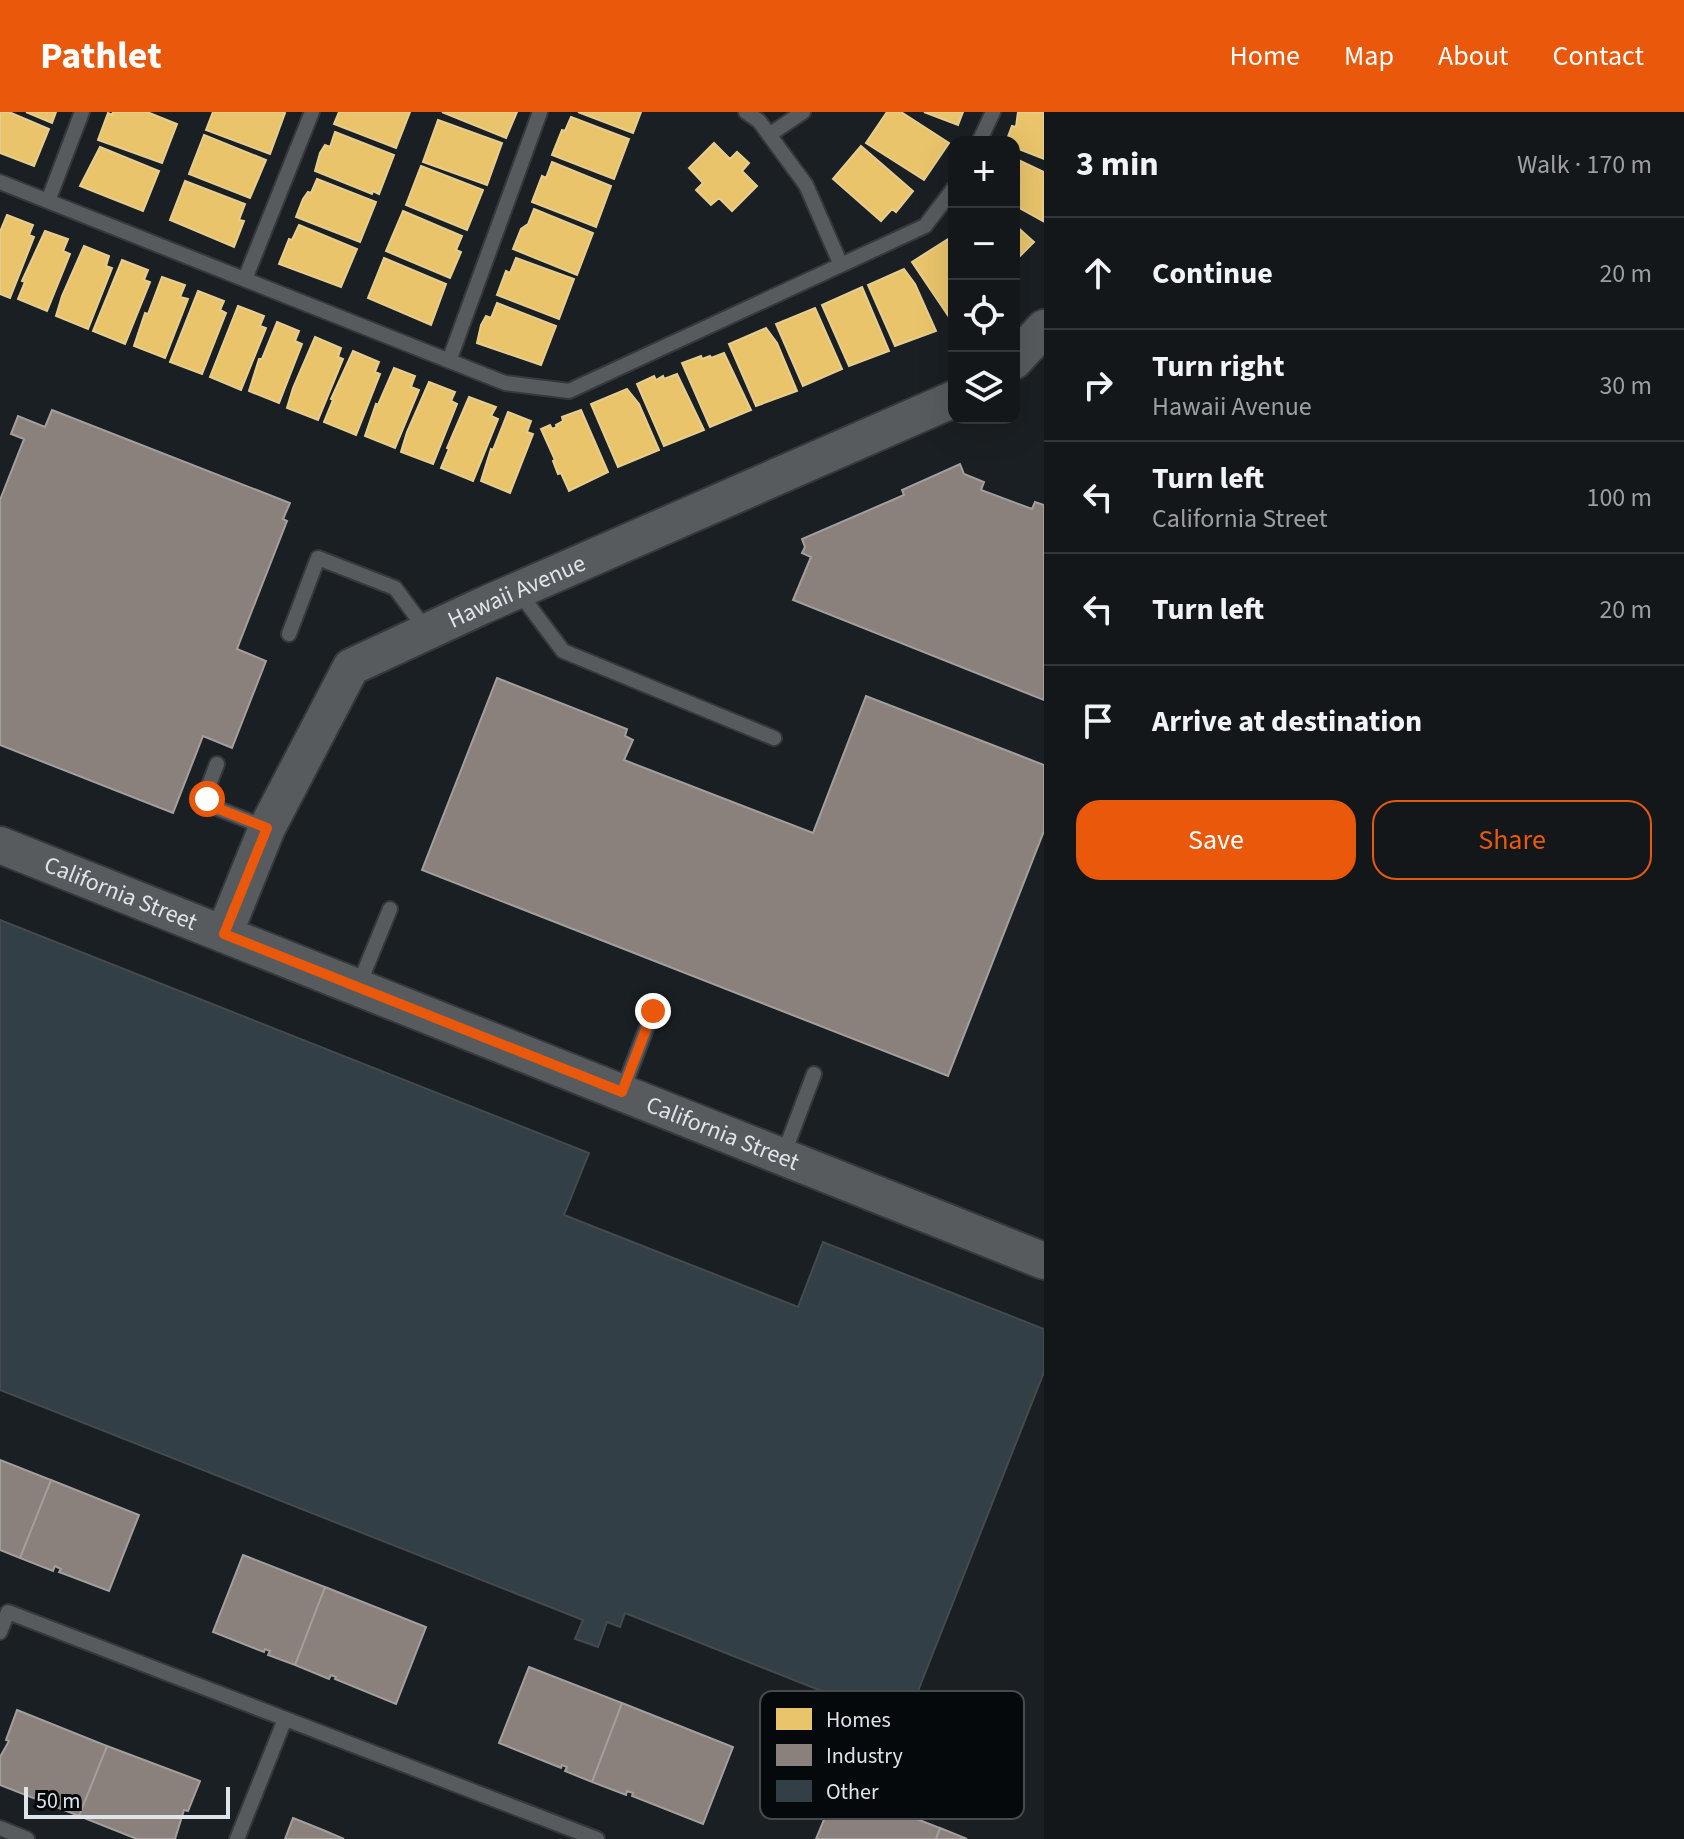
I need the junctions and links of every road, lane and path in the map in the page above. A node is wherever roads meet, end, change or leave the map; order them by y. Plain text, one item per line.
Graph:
1 (82, 112) edge
2 (312, 112) edge
3 (540, 112) edge
4 (746, 112) edge
5 (803, 112) edge
6 (993, 112) edge
7 (769, 135) junction
8 (982, 136) edge
9 (0, 182) edge
10 (948, 196) edge
11 (48, 201) junction
12 (841, 265) junction
13 (245, 279) junction
14 (1044, 328) edge
15 (1020, 354) edge
16 (449, 361) junction
17 (948, 402) edge
18 (518, 591) junction
19 (427, 632) junction
20 (289, 634) dead end
21 (774, 738) dead end
22 (217, 764) dead end
23 (267, 828) junction
24 (0, 845) edge
25 (390, 909) dead end
26 (224, 934) junction
27 (358, 987) junction
28 (653, 1011) dead end
29 (814, 1074) dead end
30 (622, 1092) junction
31 (783, 1156) junction
32 (1044, 1261) edge
33 (4, 1610) edge
34 (0, 1632) edge
35 (285, 1719) junction
36 (0, 1828) edge
37 (575, 1835) edge
38 (27, 1839) edge
39 (237, 1839) edge
40 (597, 1839) edge

1 - 11 lane
2 - 13 lane
3 - 16 lane
4 - 7 lane
5 - 7 lane
6 - 8 lane
7 - 12 lane
9 - 11 lane
10 - 12 lane
11 - 13 lane
12 - 16 lane
13 - 16 lane
14 - 15 street
17 - 18 street, Hawaii Avenue
18 - 19 street, Hawaii Avenue
18 - 21 lane
19 - 20 lane
19 - 23 street, Hawaii Avenue
22 - 23 lane
23 - 26 street, Hawaii Avenue
24 - 26 street, California Street
25 - 27 lane
26 - 27 street, California Street
27 - 30 street, California Street
28 - 30 lane
29 - 31 lane
30 - 31 street, California Street
31 - 32 street, California Street
33 - 34 lane
33 - 35 lane
35 - 37 lane
35 - 39 lane
36 - 38 lane
37 - 40 lane

